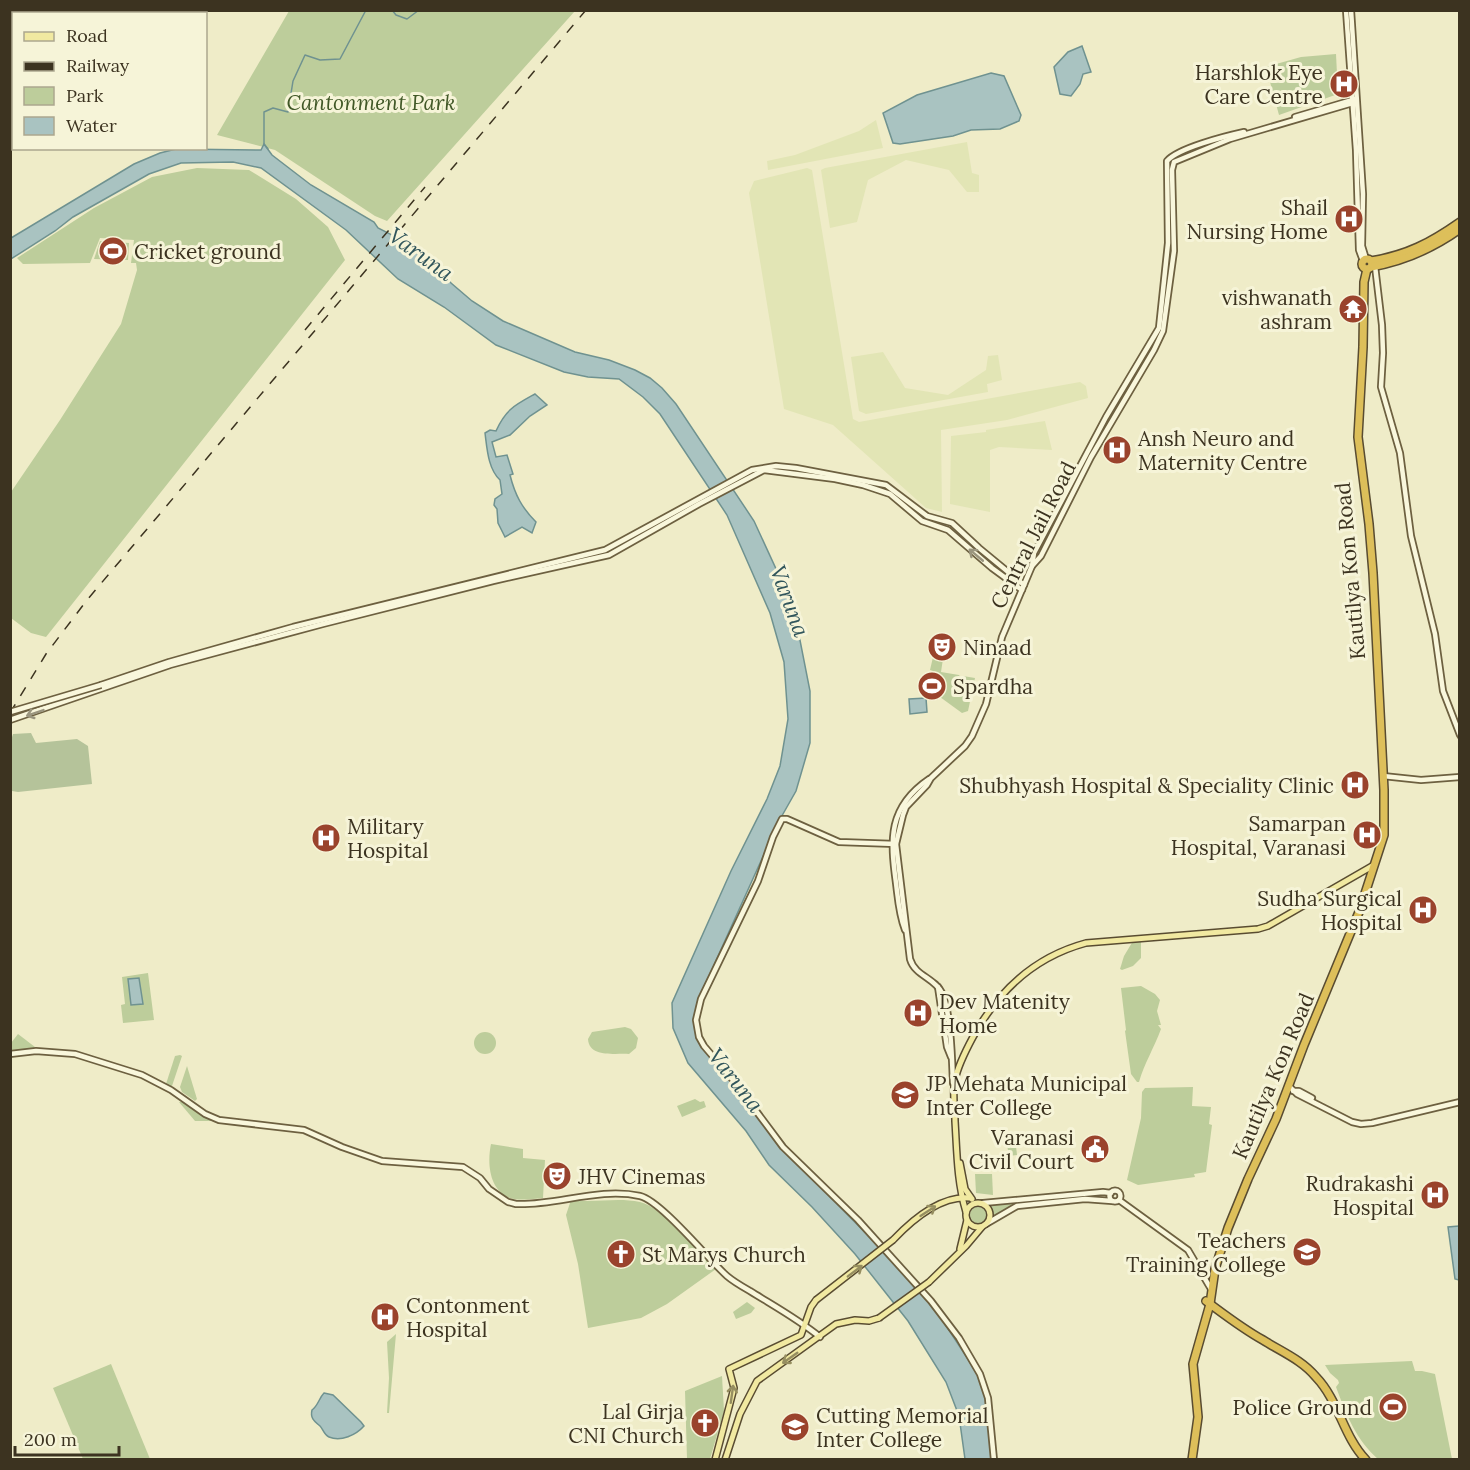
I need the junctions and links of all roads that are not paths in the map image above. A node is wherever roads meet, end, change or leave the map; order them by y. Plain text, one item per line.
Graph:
1 (1348, 10) edge
2 (1354, 101) junction
3 (1460, 222) edge
4 (1460, 229) edge
5 (1368, 264) junction
6 (1023, 588) junction
7 (169, 664) junction
8 (10, 712) edge
9 (10, 720) edge
10 (1460, 735) edge
11 (1383, 776) junction
12 (1460, 777) edge
13 (894, 844) junction
14 (1374, 867) junction
15 (10, 1054) edge
16 (954, 1086) junction
17 (1291, 1088) junction
18 (1460, 1100) edge
19 (957, 1156) junction
20 (1111, 1193) junction
21 (962, 1197) junction
22 (970, 1198) junction
23 (1119, 1200) junction
24 (1112, 1201) junction
25 (980, 1203) junction
26 (966, 1212) junction
27 (967, 1220) junction
28 (984, 1226) junction
29 (958, 1253) junction
30 (1208, 1300) junction
31 (805, 1324) junction
32 (819, 1337) junction
33 (715, 1460) edge
34 (725, 1460) edge
35 (994, 1460) edge
36 (1190, 1460) edge
37 (1366, 1460) edge

1 - 2 street
2 - 5 street
2 - 6 street, Central Jail Road
3 - 5 highway
4 - 5 highway
5 - 10 street
5 - 11 highway, Kautilya Kon Road
5 - 14 highway, Kautilya Kon Road
6 - 7 street
6 - 13 street, Central Jail Road
7 - 8 street, bridge
7 -> 9 street
11 - 12 street
11 - 14 highway, Kautilya Kon Road
13 - 16 street, Central Jail Road
13 - 35 street
14 - 16 main road
14 - 17 highway, Kautilya Kon Road
15 - 31 street
16 - 19 main road
17 - 18 street
17 - 30 highway, Kautilya Kon Road
19 - 21 main road
19 - 22 main road
20 - 23 street
20 - 24 street
20 - 25 street
21 - 22 main road
21 - 26 main road
31 -> 21 main road, bridge
22 - 25 main road
23 - 24 street
23 - 30 street
24 - 28 street
25 - 26 main road
25 - 28 main road
26 - 27 main road
27 - 28 main road
27 - 29 main road
28 - 29 main road
29 - 32 main road, bridge
30 - 36 highway, Kautilya Kon Road
30 - 37 highway
31 - 32 street
33 -> 31 main road
32 -> 34 main road

